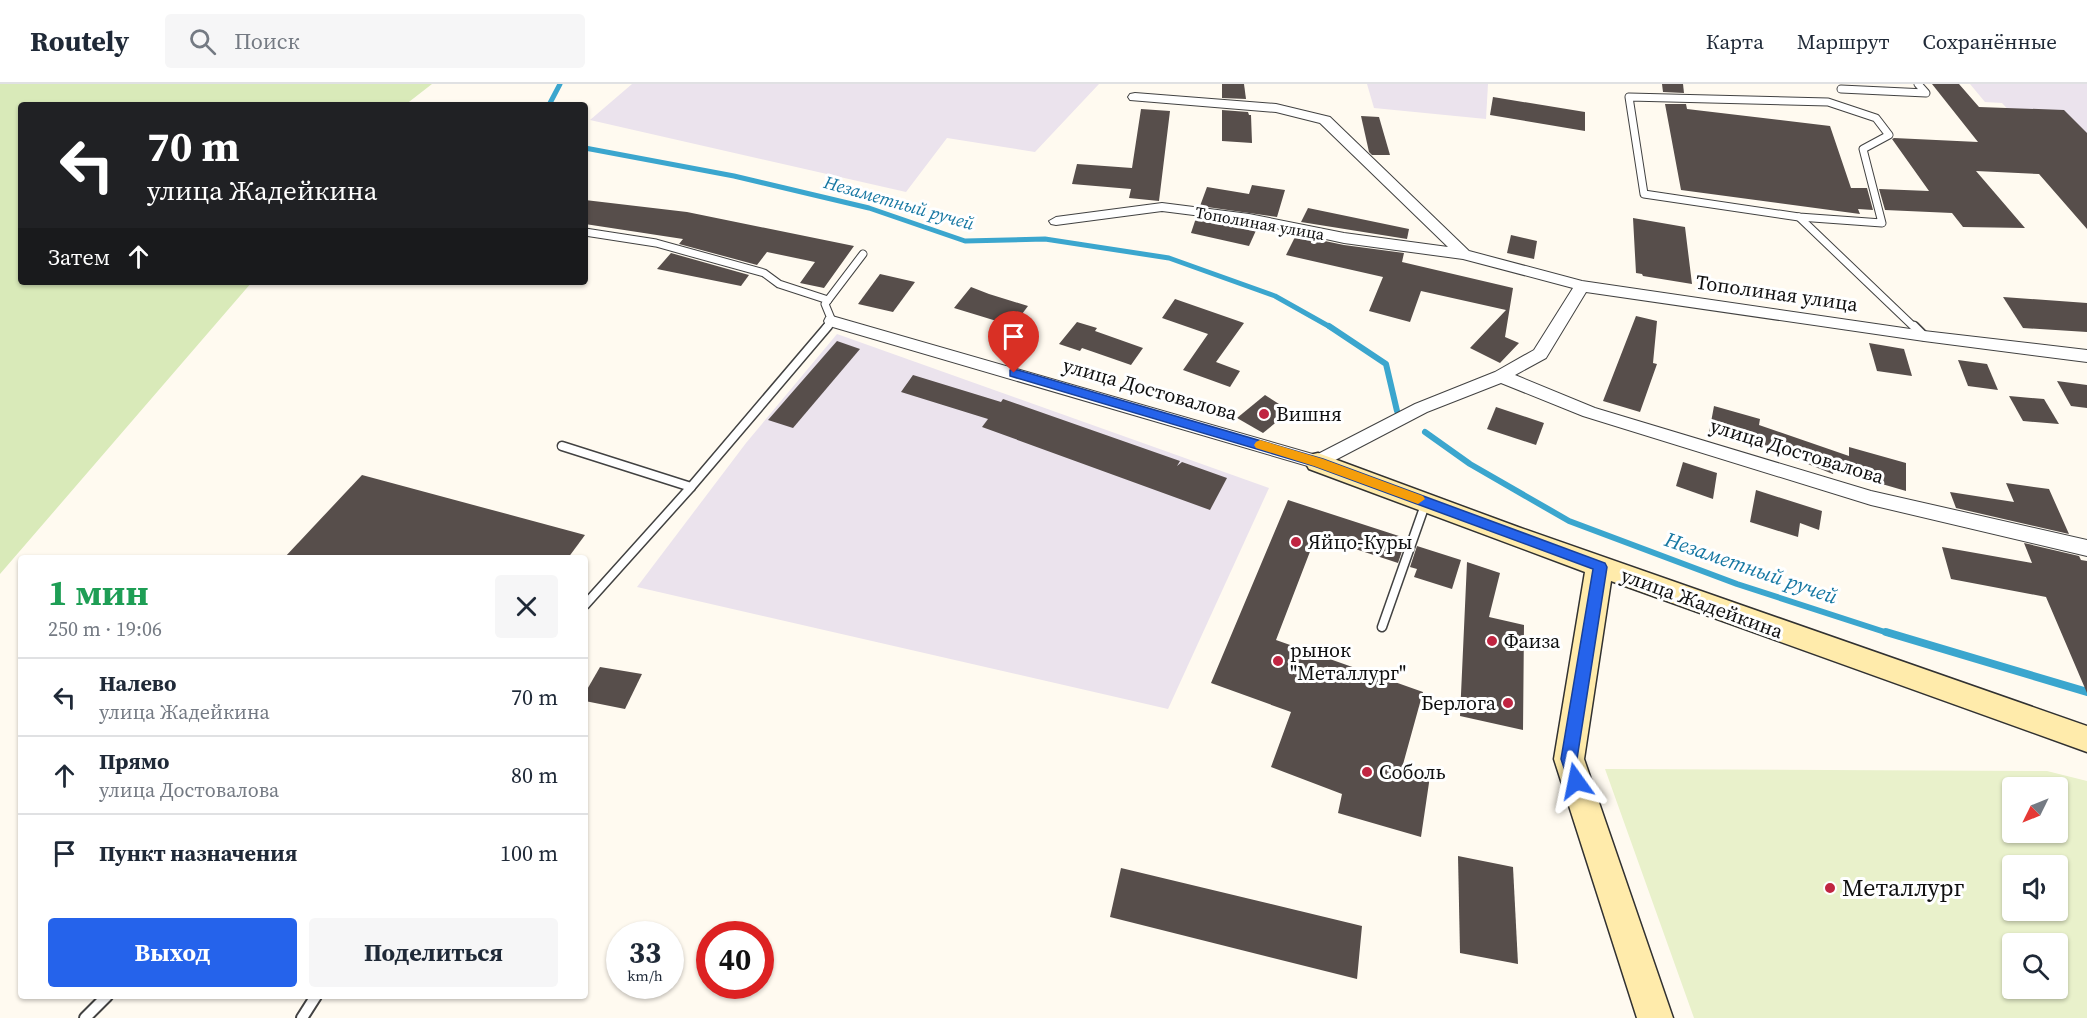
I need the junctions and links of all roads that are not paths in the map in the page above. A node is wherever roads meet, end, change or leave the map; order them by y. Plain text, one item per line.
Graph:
1 (1918, 84) edge
2 (1841, 89) dead end
3 (1135, 97) dead end
4 (1799, 217) junction
5 (1056, 221) dead end
6 (588, 232) edge
7 (863, 254) dead end
8 (1464, 254) junction
9 (1582, 286) junction
10 (828, 300) junction
11 (832, 321) junction
12 (1924, 336) junction
13 (2087, 356) edge
14 (1501, 376) junction
15 (562, 446) dead end
16 (1318, 462) junction
17 (691, 487) junction
18 (1426, 502) junction
19 (2087, 548) edge
20 (1600, 567) junction
21 (588, 602) edge
22 (1382, 627) dead end
23 (2087, 739) edge
24 (104, 999) edge
25 (314, 999) edge
26 (85, 1018) edge
27 (302, 1018) edge
28 (1655, 1018) edge

1 - 2 lane
3 - 8 street, Тополиная улица
4 - 4 lane
4 - 12 lane
5 - 8 street, Тополиная улица
6 - 10 lane
7 - 10 lane
8 - 9 street, Тополиная улица
9 - 12 street, Тополиная улица
9 - 14 street
10 - 11 lane
11 - 16 street, улица Достовалова
11 - 17 lane
12 - 13 street, Тополиная улица
14 - 16 street
14 - 19 street, улица Достовалова
15 - 17 lane
16 - 18 street, улица Жадейкина
17 - 21 lane
18 - 20 street, улица Жадейкина
18 - 22 lane
20 - 23 street, улица Жадейкина
20 - 28 street
24 - 26 lane
25 - 27 lane

